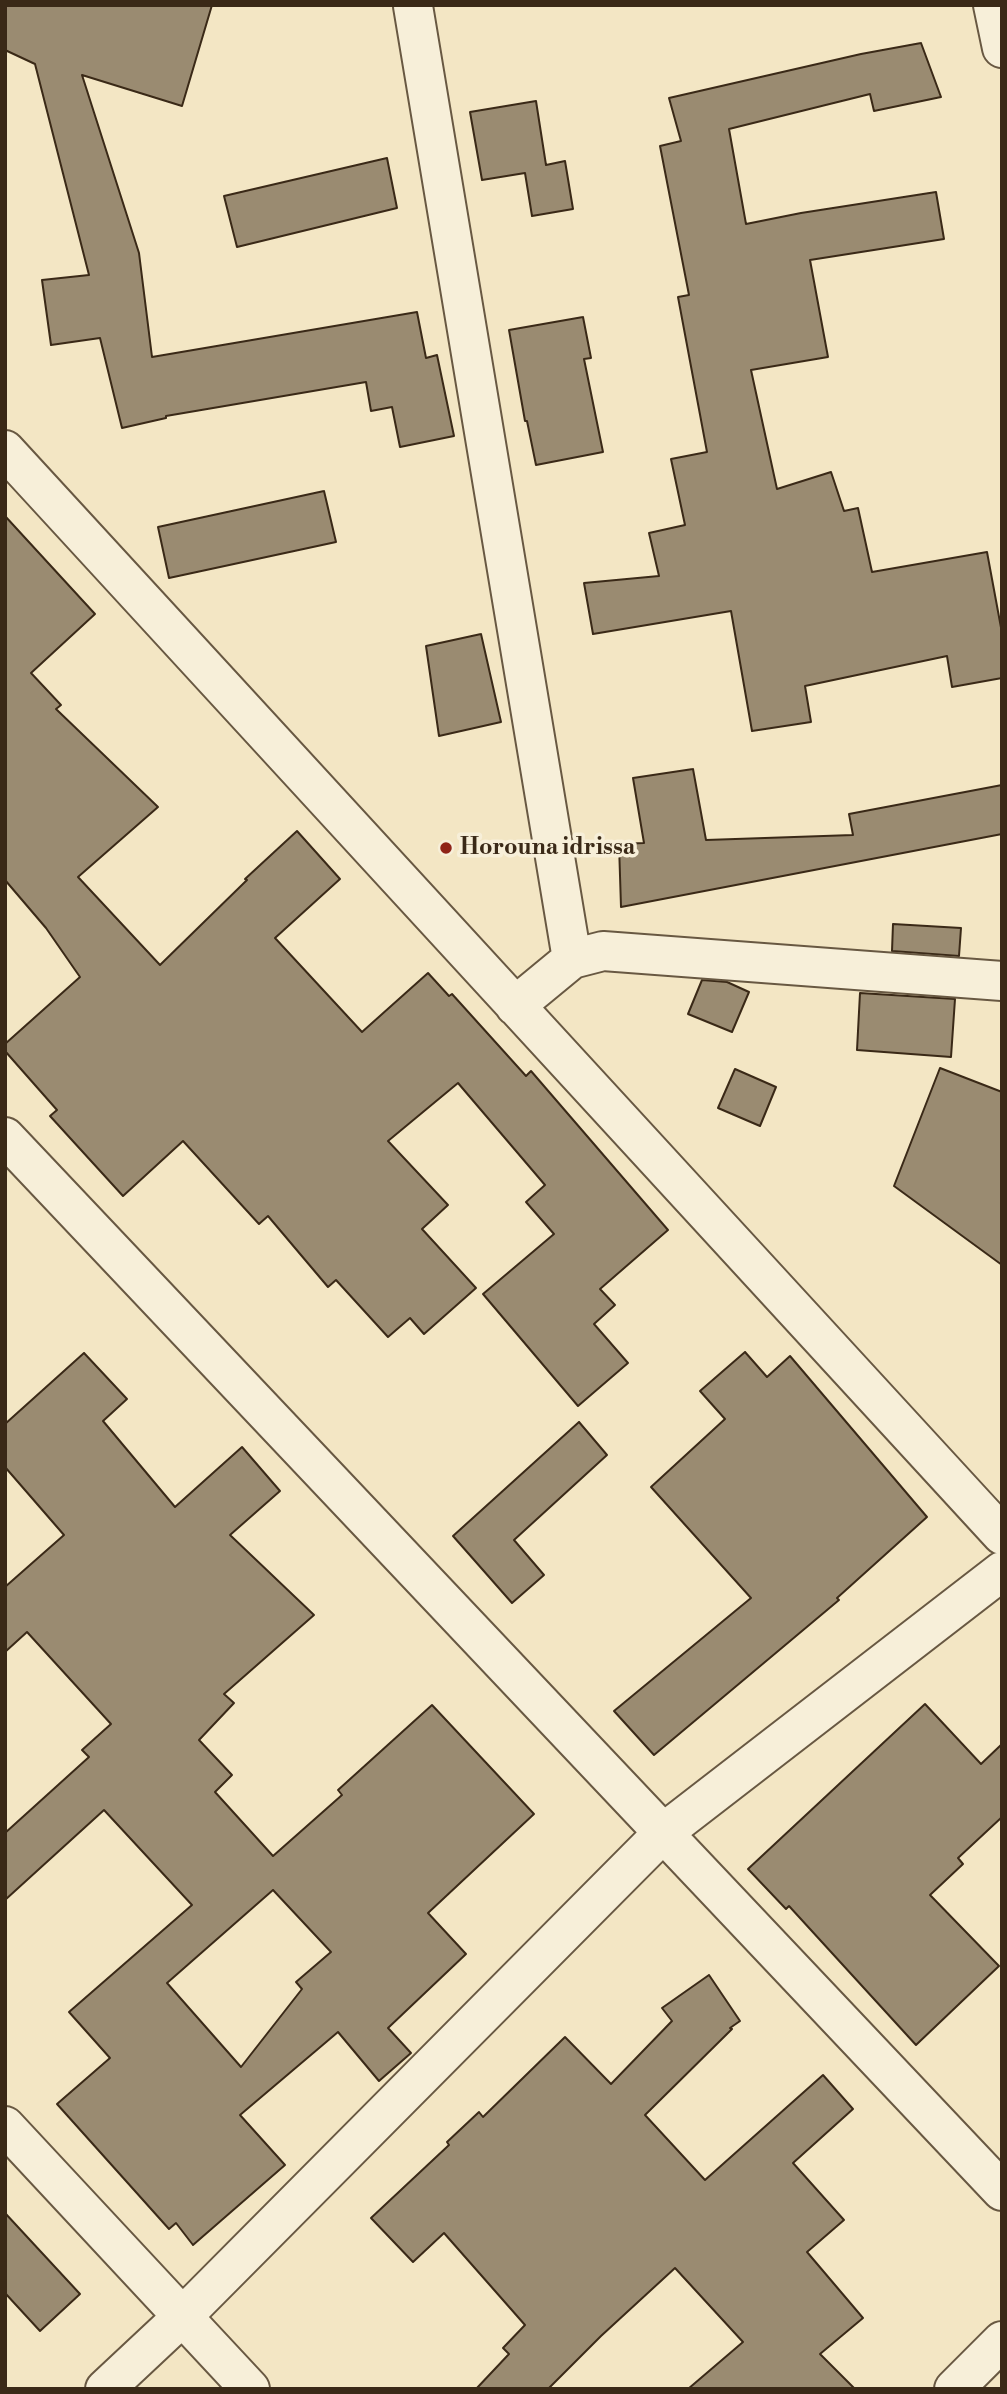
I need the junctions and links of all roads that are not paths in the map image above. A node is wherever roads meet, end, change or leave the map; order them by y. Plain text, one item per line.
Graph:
1 (414, 5) edge
2 (993, 5) edge
3 (1002, 48) edge
4 (5, 450) edge
5 (572, 959) junction
6 (1002, 981) edge
7 (515, 1006) junction
8 (5, 1137) edge
9 (1002, 1535) edge
10 (1002, 1571) edge
11 (663, 1833) junction
12 (5, 2126) edge
13 (1002, 2191) edge
14 (183, 2316) junction
15 (1002, 2341) edge
16 (105, 2389) edge
17 (250, 2389) edge
18 (954, 2389) edge

1 - 5 street
2 - 3 street
4 - 7 street
5 - 6 street
5 - 7 street
7 - 9 street
8 - 11 street
10 - 11 street
11 - 13 street
11 - 14 street
12 - 14 street
14 - 16 street
14 - 17 street
15 - 18 street

